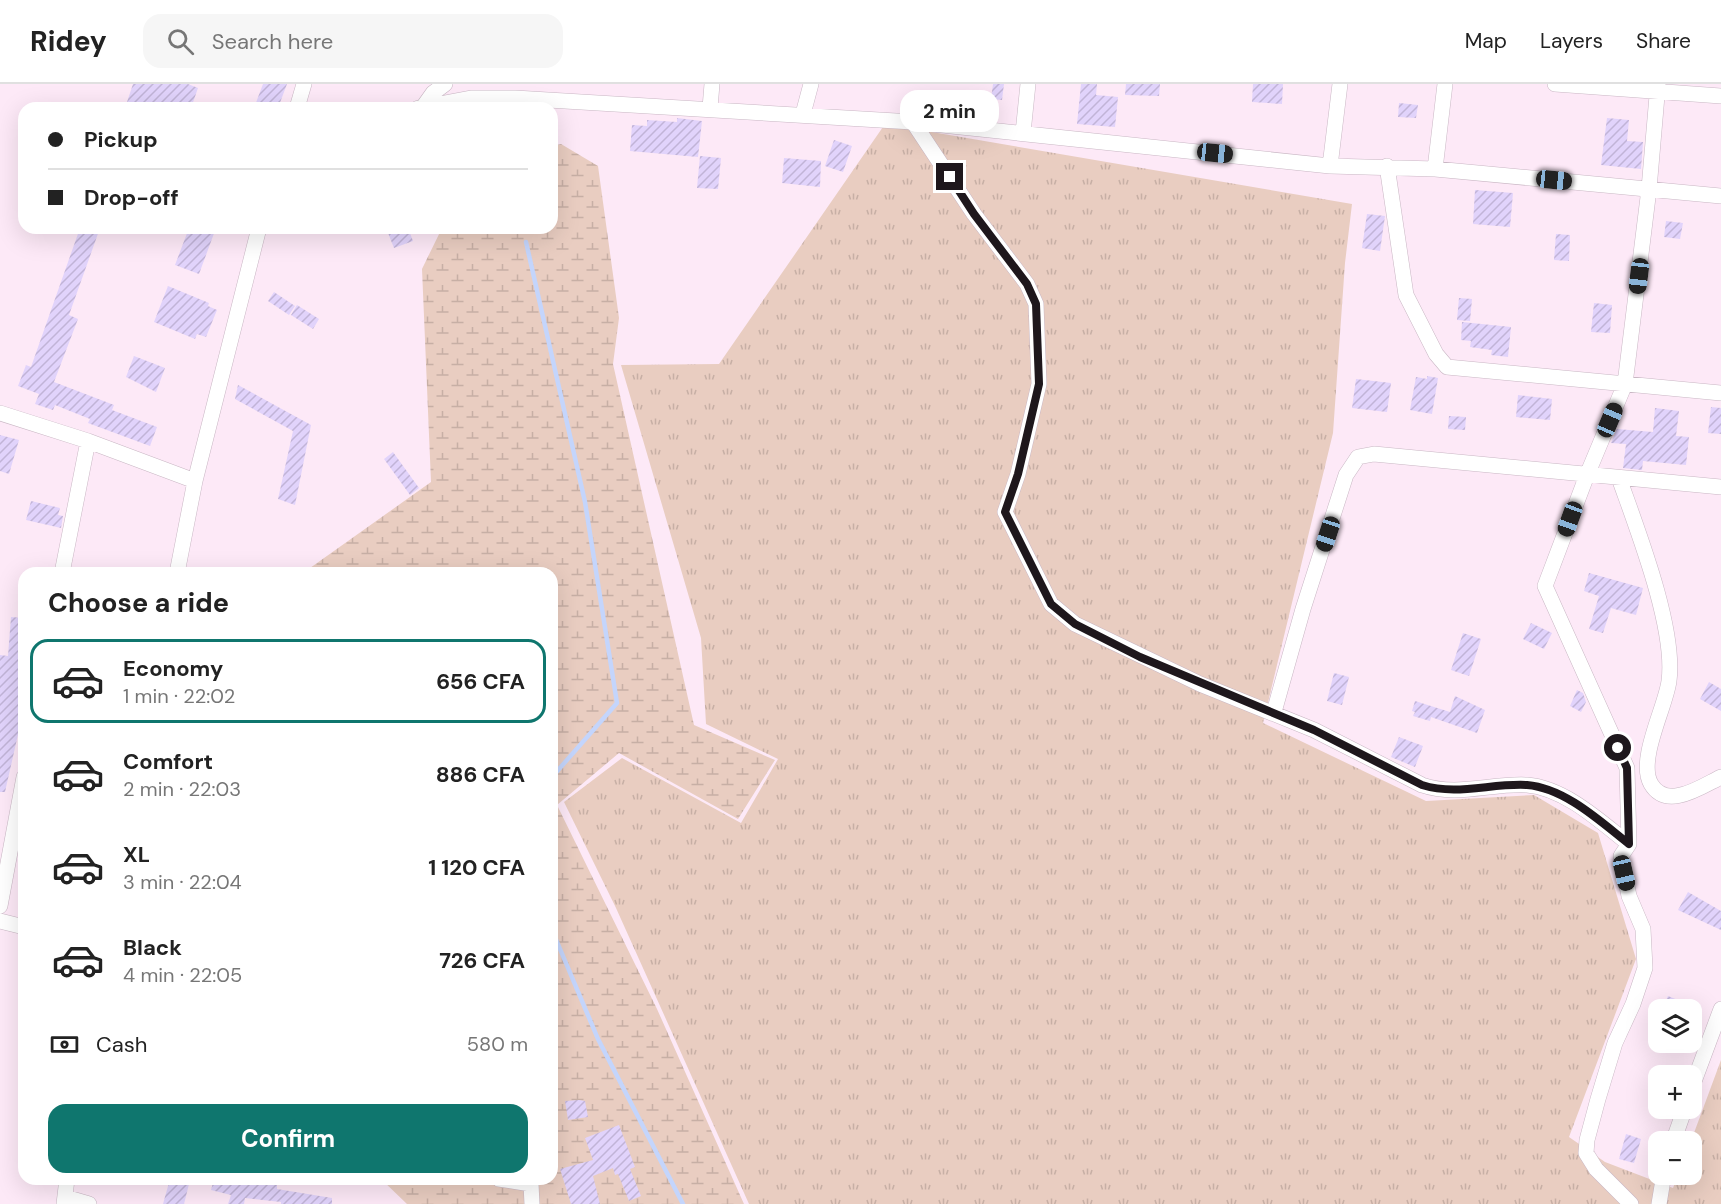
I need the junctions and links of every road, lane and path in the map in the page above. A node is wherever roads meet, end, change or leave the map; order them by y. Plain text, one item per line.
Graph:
1 (304, 84) edge
2 (445, 84) edge
3 (712, 84) edge
4 (811, 84) edge
5 (1028, 84) edge
6 (1340, 84) edge
7 (1444, 84) edge
8 (1555, 84) edge
9 (1658, 87) edge
10 (1721, 96) edge
11 (299, 102) edge
12 (425, 102) edge
13 (449, 102) edge
14 (710, 108) junction
15 (802, 114) junction
16 (913, 123) junction
17 (1023, 133) junction
18 (1330, 166) junction
19 (1387, 166) junction
20 (1435, 169) junction
21 (1649, 189) junction
22 (1721, 196) edge
23 (258, 234) edge
24 (1625, 384) junction
25 (1721, 393) edge
26 (0, 413) edge
27 (87, 441) junction
28 (1587, 475) junction
29 (1619, 478) junction
30 (195, 482) junction
31 (1721, 486) edge
32 (63, 567) edge
33 (178, 567) edge
34 (1274, 712) junction
35 (1721, 777) edge
36 (18, 809) edge
37 (1629, 844) junction
38 (0, 906) edge
39 (0, 921) edge
40 (18, 926) edge
41 (1721, 1009) edge
42 (1700, 1065) edge
43 (66, 1185) edge
44 (531, 1185) edge
45 (1662, 1185) edge
46 (65, 1200) edge
47 (89, 1204) edge
48 (532, 1204) edge
49 (1631, 1204) edge
50 (1659, 1204) edge

1 - 11 street
2 - 12 street
3 - 14 street
4 - 15 street
5 - 17 street
6 - 18 street
7 - 20 street
8 - 9 street
9 - 10 street
9 - 21 street
13 - 14 street
14 - 15 street
15 - 16 street
16 - 17 street
16 - 34 street
17 - 18 street
18 - 19 street
19 - 20 street
19 - 24 street
20 - 21 street
21 - 22 street
21 - 24 street
23 - 30 street
24 - 25 street
24 - 28 street
26 - 27 street
27 - 30 street
27 - 32 street
28 - 29 street
28 - 34 street
28 - 37 street
29 - 31 street
29 - 35 street
30 - 33 street
34 - 37 street
36 - 38 street
37 - 49 street
39 - 40 street
41 - 42 street
43 - 46 street
44 - 48 street
45 - 50 street
46 - 47 street

